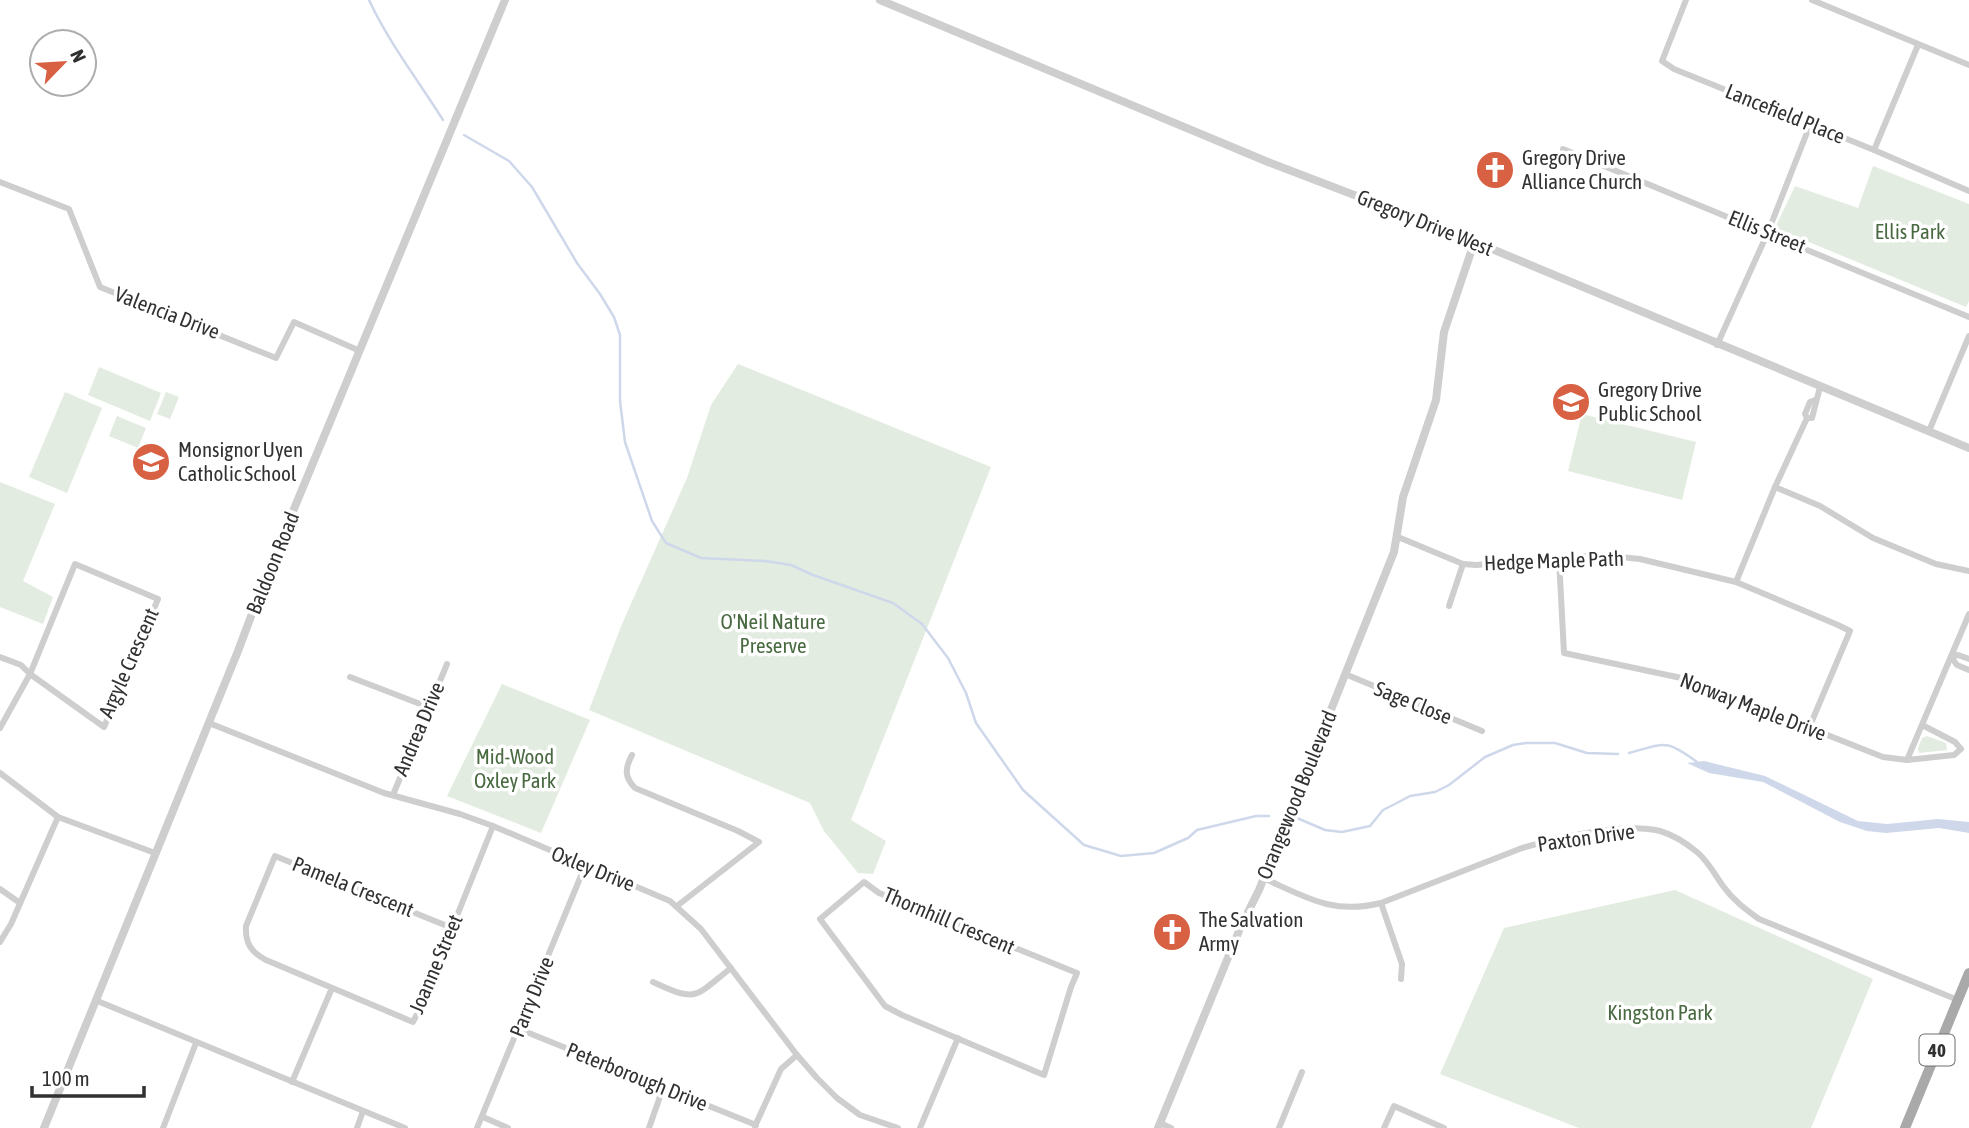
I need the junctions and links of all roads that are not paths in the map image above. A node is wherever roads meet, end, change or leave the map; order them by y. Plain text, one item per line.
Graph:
1 (505, 0) edge
2 (880, 0) edge
3 (1686, 0) edge
4 (1812, 0) edge
5 (1919, 46) junction
6 (1969, 65) edge
7 (1810, 125) junction
8 (1563, 149) dead end
9 (1874, 150) junction
10 (0, 182) edge
11 (1969, 191) edge
12 (1768, 232) junction
13 (1474, 243) junction
14 (1969, 317) edge
15 (1969, 337) edge
16 (1717, 345) junction
17 (360, 351) junction
18 (1820, 387) junction
19 (1929, 431) junction
20 (1969, 448) edge
21 (1775, 487) junction
22 (1398, 537) junction
23 (1559, 559) junction
24 (1462, 564) junction
25 (1969, 571) edge
26 (1736, 582) junction
27 (1449, 607) dead end
28 (1969, 614) edge
29 (0, 657) edge
30 (1951, 657) junction
31 (1969, 659) edge
32 (447, 664) dead end
33 (1969, 670) edge
34 (30, 674) junction
35 (1345, 674) junction
36 (350, 677) dead end
37 (428, 707) junction
38 (209, 723) junction
39 (1924, 726) junction
40 (0, 728) edge
41 (1809, 728) junction
42 (1482, 731) dead end
43 (632, 755) dead end
44 (1907, 760) junction
45 (0, 773) edge
46 (393, 795) junction
47 (58, 817) junction
48 (493, 826) junction
49 (155, 853) junction
50 (585, 866) junction
51 (1263, 878) junction
52 (0, 889) edge
53 (20, 903) junction
54 (1381, 903) junction
55 (677, 906) junction
56 (452, 928) junction
57 (0, 942) edge
58 (731, 968) junction
59 (1969, 973) edge
60 (1401, 979) dead end
61 (653, 982) dead end
62 (332, 988) junction
63 (95, 1000) junction
64 (1958, 1000) junction
65 (519, 1029) junction
66 (958, 1038) junction
67 (196, 1043) junction
68 (797, 1055) junction
69 (1302, 1072) dead end
70 (292, 1082) junction
71 (663, 1088) junction
72 (363, 1111) junction
73 (483, 1117) junction
74 (1159, 1126) edge
75 (755, 1127) edge
76 (44, 1128) edge
77 (163, 1128) edge
78 (357, 1128) edge
79 (405, 1128) edge
80 (477, 1128) edge
81 (508, 1128) edge
82 (649, 1128) edge
83 (898, 1128) edge
84 (920, 1128) edge
85 (1171, 1128) edge
86 (1279, 1128) edge
87 (1384, 1128) edge
88 (1444, 1128) edge
89 (1905, 1128) edge

1 - 17 street, Baldoon Road
2 - 13 street, Gregory Drive West
3 - 7 street, Lancefield Place
4 - 5 street
5 - 6 street
5 - 9 street
7 - 9 street, Lancefield Place
7 - 12 street
8 - 12 street, Ellis Street
9 - 11 street, Lancefield Place
10 - 17 street, Valencia Drive
12 - 14 street, Ellis Street
12 - 16 street
13 - 16 street, Gregory Drive West
13 - 22 street, Orangewood Boulevard
15 - 19 street
16 - 18 street, Gregory Drive West
17 - 38 street, Baldoon Road
18 - 19 street, Gregory Drive West
18 - 21 street
19 - 20 street, Gregory Drive West
21 - 25 street
21 - 26 street
22 - 24 street, Hedge Maple Path
22 - 35 street, Orangewood Boulevard
23 - 24 street, Hedge Maple Path
23 - 26 street, Hedge Maple Path
23 - 41 street, Norway Maple Drive
24 - 27 street
26 - 41 street, Hedge Maple Path
28 - 30 street
29 - 34 street
30 - 31 street
30 - 33 street
30 - 39 street
32 - 37 street, Andrea Drive
34 - 34 street, Argyle Crescent
34 - 40 street, Argyle Crescent
35 - 42 street, Sage Close
35 - 51 street, Orangewood Boulevard
36 - 37 street
37 - 46 street, Andrea Drive
38 - 46 street, Oxley Drive
38 - 49 street, Baldoon Road
39 - 44 street
39 - 44 street, Norway Maple Drive
41 - 44 street, Norway Maple Drive
43 - 55 street
45 - 47 street
46 - 48 street, Oxley Drive
47 - 49 street
47 - 53 street
48 - 50 street, Oxley Drive
48 - 56 street, Joanne Street
49 - 63 street, Baldoon Road
50 - 55 street, Oxley Drive
50 - 65 street, Parry Drive
51 - 54 street, Paxton Drive
51 - 74 street, Orangewood Boulevard
52 - 53 street
53 - 57 street
54 - 60 street
54 - 64 street, Paxton Drive
55 - 58 street, Oxley Drive
56 - 62 street, Joanne Street
56 - 62 street, Pamela Crescent
58 - 61 street
58 - 68 street, Oxley Drive
59 - 64 main road, 40
62 - 70 street
63 - 67 street
63 - 76 street, Baldoon Road
64 - 89 main road, 40
65 - 71 street, Peterborough Drive
65 - 73 street, Parry Drive
66 - 66 street, Thornhill Crescent
66 - 84 street
67 - 70 street
67 - 77 street
68 - 75 street
68 - 83 street, Oxley Drive
69 - 86 street
70 - 72 street
71 - 75 street, Peterborough Drive
71 - 82 street
72 - 78 street
72 - 79 street
73 - 80 street, Parry Drive
73 - 81 street
74 - 85 street
87 - 88 street

